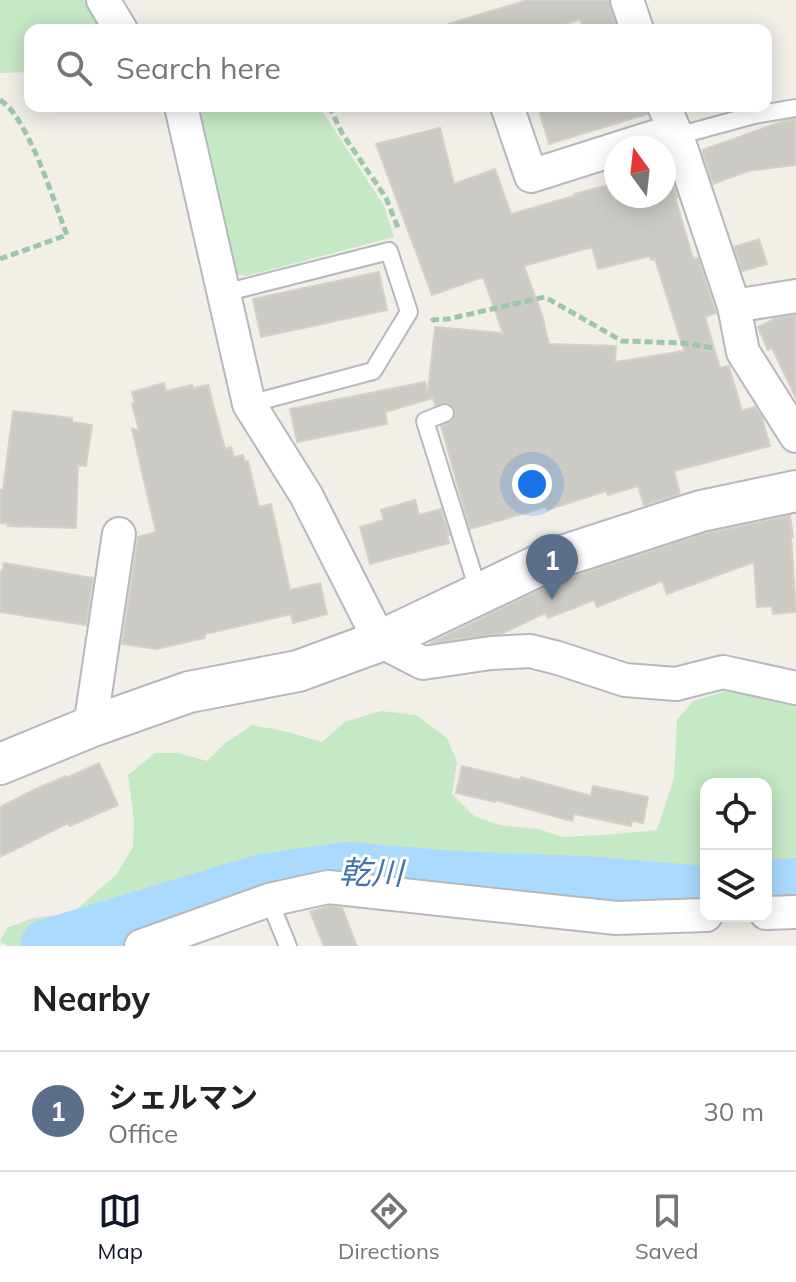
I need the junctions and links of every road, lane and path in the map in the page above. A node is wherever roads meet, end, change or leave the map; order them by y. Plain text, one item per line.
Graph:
1 (103, 0) edge
2 (627, 0) edge
3 (117, 24) edge
4 (635, 24) edge
5 (0, 100) edge
6 (796, 108) edge
7 (182, 112) edge
8 (332, 112) edge
9 (509, 112) edge
10 (671, 124) edge
11 (644, 136) edge
12 (604, 153) edge
13 (402, 237) dead end
14 (0, 259) edge
15 (224, 293) junction
16 (796, 296) edge
17 (427, 306) dead end
18 (734, 306) junction
19 (743, 352) junction
20 (249, 404) junction
21 (445, 413) dead end
22 (796, 436) edge
23 (796, 491) edge
24 (119, 534) dead end
25 (479, 593) junction
26 (380, 641) junction
27 (796, 688) edge
28 (90, 727) junction
29 (0, 764) edge
30 (269, 900) junction
31 (796, 912) edge
32 (772, 913) edge
33 (700, 915) edge
34 (141, 946) edge
35 (288, 946) edge

1 - 3 street
2 - 4 street
5 - 14 path
6 - 10 lane
7 - 15 street
8 - 13 path
9 - 12 street
10 - 11 street
10 - 18 street
15 - 20 street
15 - 20 lane
16 - 18 street
17 - 19 path
18 - 19 street
19 - 22 street
20 - 26 street
21 - 25 lane
23 - 25 street
24 - 28 street
25 - 26 street
26 - 27 street
26 - 28 street
28 - 29 street
30 - 33 street
30 - 34 street
30 - 35 lane
31 - 32 street

